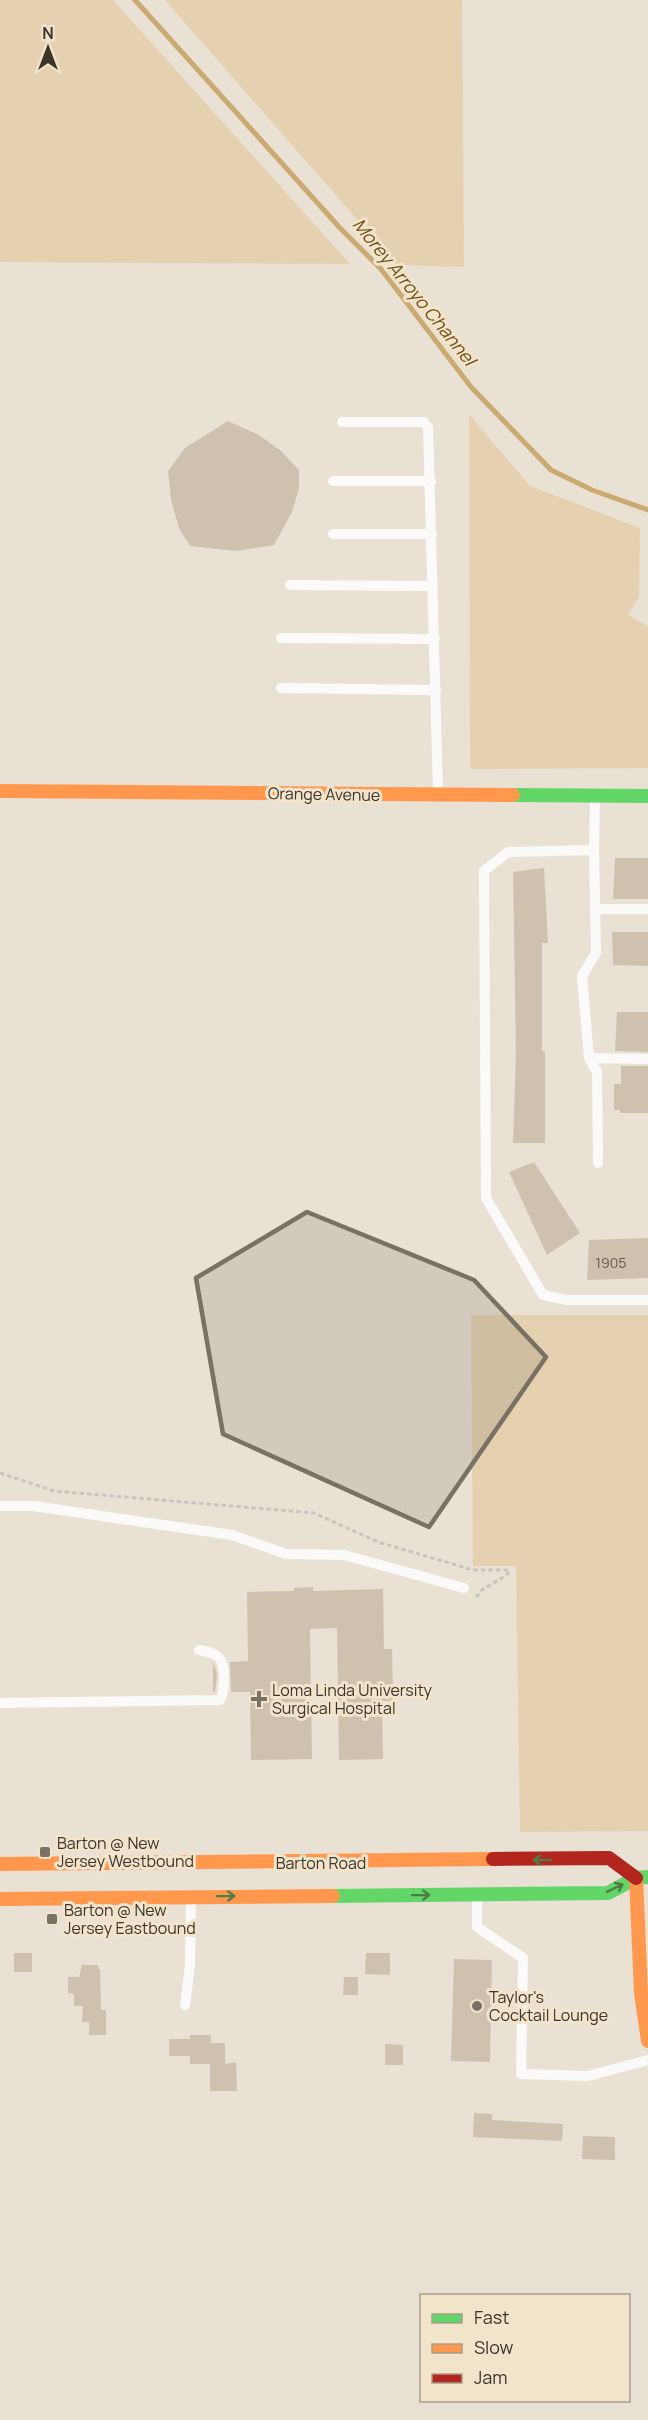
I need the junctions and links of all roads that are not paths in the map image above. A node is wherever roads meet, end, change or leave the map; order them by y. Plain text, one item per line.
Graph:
1 (342, 422) dead end
2 (333, 481) dead end
3 (431, 481) junction
4 (333, 534) dead end
5 (432, 534) junction
6 (290, 585) dead end
7 (434, 586) junction
8 (281, 638) dead end
9 (435, 639) junction
10 (281, 688) dead end
11 (436, 690) junction
12 (0, 791) edge
13 (438, 796) junction
14 (595, 796) junction
15 (648, 796) edge
16 (594, 850) junction
17 (595, 909) junction
18 (648, 909) edge
19 (589, 1058) junction
20 (648, 1059) edge
21 (598, 1163) dead end
22 (648, 1300) edge
23 (0, 1506) edge
24 (464, 1588) dead end
25 (199, 1650) dead end
26 (0, 1703) edge
27 (0, 1864) edge
28 (642, 1878) edge
29 (477, 1894) junction
30 (191, 1897) junction
31 (0, 1899) edge
32 (185, 2005) dead end
33 (648, 2041) edge
34 (648, 2060) edge

1 - 3 lane
2 - 3 lane
3 - 5 lane
4 - 5 lane
5 - 7 lane
6 - 7 lane
7 - 9 lane
8 - 9 lane
9 - 11 lane
10 - 11 lane
11 - 13 lane
12 - 13 main road, Orange Avenue
13 - 14 main road, Orange Avenue
14 - 15 main road, Orange Avenue
14 - 16 lane
16 - 17 lane
16 - 22 lane
17 - 18 lane
17 - 19 lane
19 - 20 lane
19 - 21 lane
23 - 24 lane
25 - 26 lane
28 -> 27 main road, Barton Road
29 -> 28 main road, Barton Road
28 - 33 main road
30 -> 29 main road, Barton Road
29 - 34 lane
30 - 31 main road, Barton Road
30 - 32 lane

